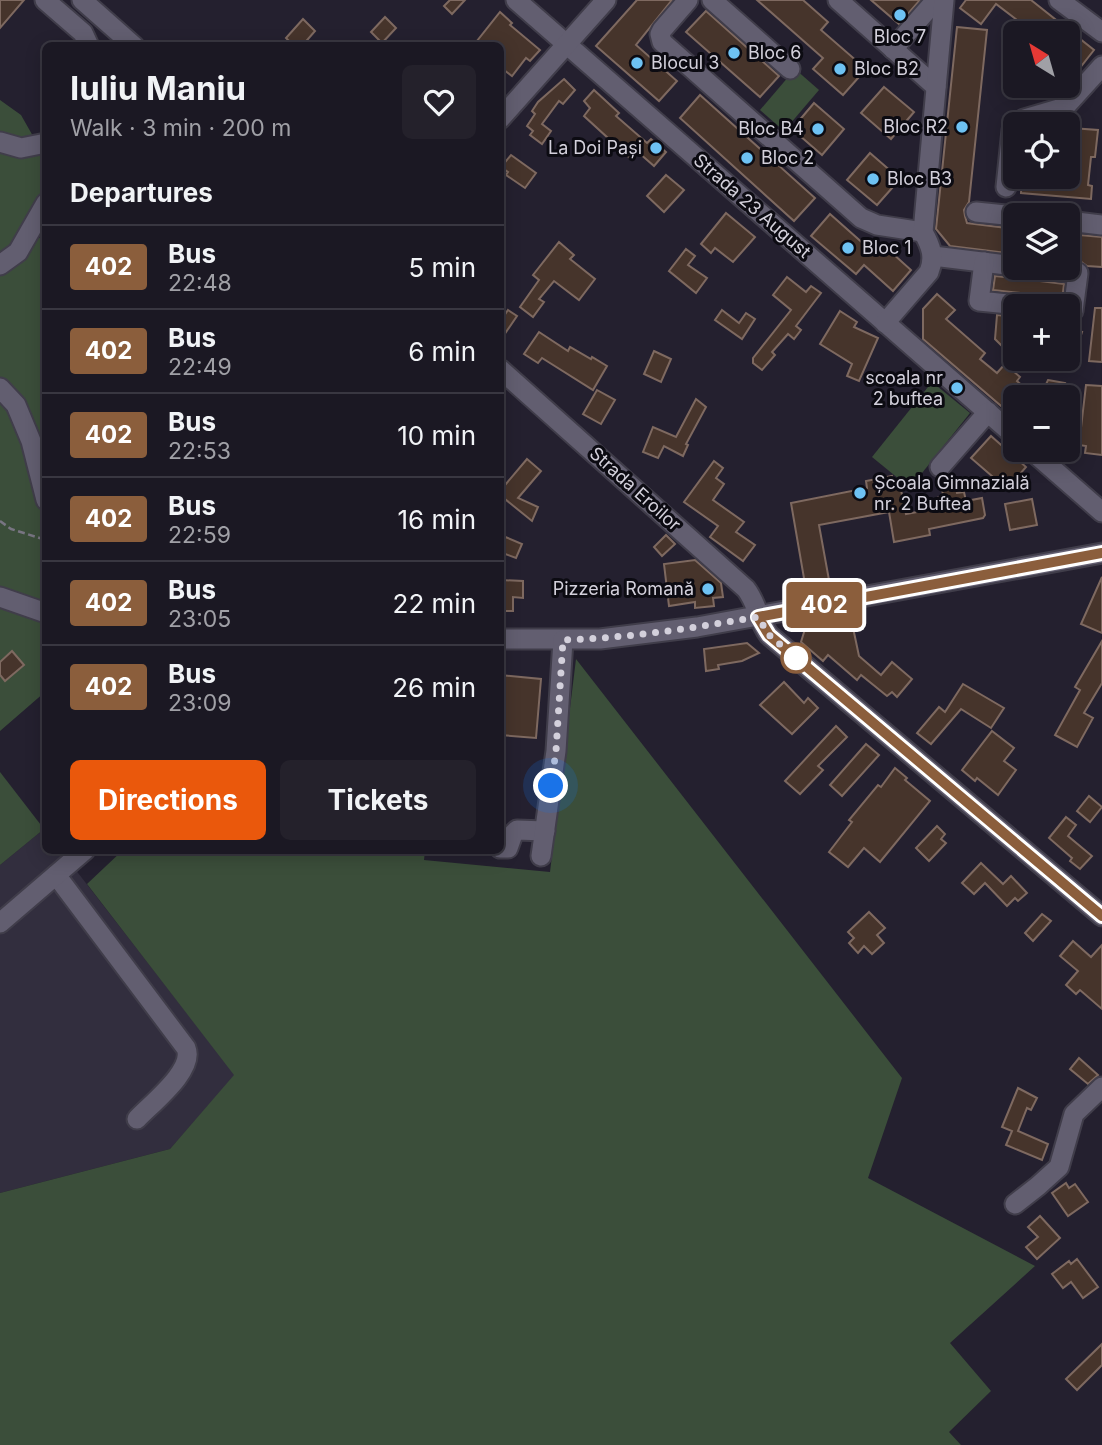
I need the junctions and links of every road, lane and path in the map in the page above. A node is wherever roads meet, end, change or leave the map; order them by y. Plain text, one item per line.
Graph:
1 (46, 0) edge
2 (82, 0) edge
3 (516, 0) edge
4 (606, 0) edge
5 (688, 0) edge
6 (712, 0) edge
7 (838, 0) edge
8 (936, 0) edge
9 (944, 0) edge
10 (1059, 0) edge
11 (111, 26) junction
12 (1102, 32) edge
13 (88, 42) edge
14 (90, 42) edge
15 (129, 42) edge
16 (567, 45) junction
17 (893, 49) junction
18 (1102, 66) edge
19 (790, 69) dead end
20 (936, 87) junction
21 (1048, 112) edge
22 (504, 116) edge
23 (0, 142) edge
24 (42, 144) edge
25 (42, 210) edge
26 (976, 212) dead end
27 (1003, 215) edge
28 (1080, 222) edge
29 (1102, 225) edge
30 (923, 232) junction
31 (933, 256) junction
32 (984, 262) junction
33 (1003, 264) edge
34 (0, 265) edge
35 (1003, 303) edge
36 (886, 323) junction
37 (504, 373) edge
38 (0, 388) edge
39 (988, 412) junction
40 (1003, 425) edge
41 (1045, 462) edge
42 (940, 467) dead end
43 (42, 484) edge
44 (1102, 512) edge
45 (0, 521) edge
46 (42, 539) edge
47 (1102, 553) edge
48 (0, 597) edge
49 (42, 611) edge
50 (758, 617) junction
51 (504, 639) edge
52 (563, 640) junction
53 (545, 831) junction
54 (504, 848) edge
55 (80, 854) edge
56 (541, 856) dead end
57 (56, 875) junction
58 (1102, 916) edge
59 (0, 923) edge
60 (1102, 1087) edge
61 (137, 1119) dead end
62 (1015, 1204) dead end

1 - 13 street
2 - 11 street
3 - 16 street, Strada 23 August
4 - 16 street
5 - 30 street
6 - 19 street
7 - 17 street
8 - 17 street
9 - 20 street
10 - 12 street
11 - 14 street
11 - 15 street
16 - 22 street
16 - 36 street, Strada 23 August
17 - 20 street
18 - 21 street
20 - 30 street
23 - 24 street
25 - 34 street
26 - 27 street
28 - 29 street
30 - 31 street
31 - 32 street
31 - 36 street
32 - 33 street
32 - 35 street
36 - 39 street, Strada 23 August
37 - 50 street, Strada Eroilor
38 - 43 street
39 - 40 street, Strada 23 August
39 - 42 street
41 - 44 street
45 - 46 path
47 - 50 street
48 - 49 street
50 - 52 street
50 - 58 street, Strada Eroilor
51 - 52 street
52 - 53 street
53 - 54 street
53 - 56 street
55 - 57 street
57 - 59 street
57 - 61 street
60 - 62 street

